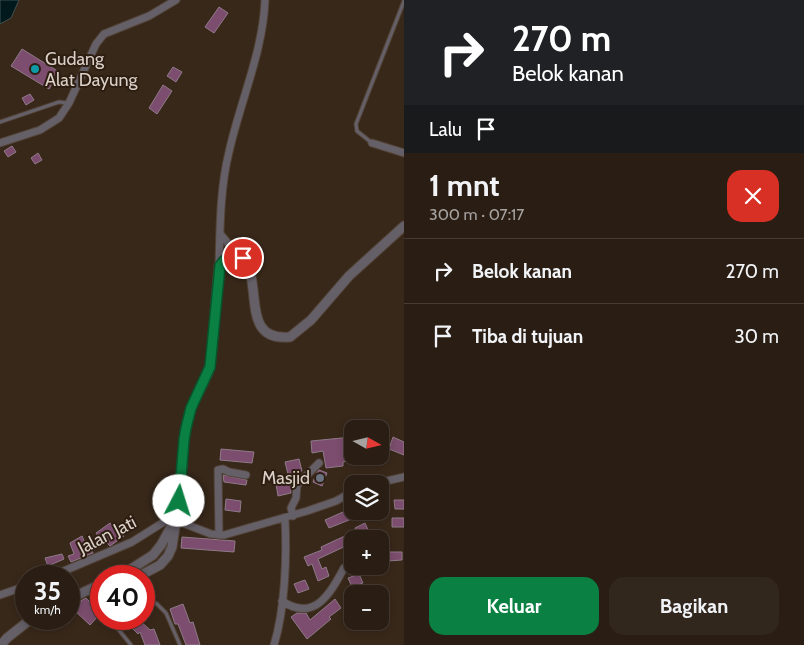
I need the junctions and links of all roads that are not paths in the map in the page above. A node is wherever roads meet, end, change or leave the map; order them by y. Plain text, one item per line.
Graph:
1 (176, 0) edge
2 (265, 0) edge
3 (404, 1) edge
4 (69, 103) junction
5 (0, 122) edge
6 (0, 143) edge
7 (372, 143) joint
8 (404, 153) edge
9 (404, 226) edge
10 (221, 235) junction
11 (239, 256) junction
12 (220, 266) junction
13 (319, 464) dead end
14 (246, 475) dead end
15 (404, 477) edge
16 (389, 480) edge
17 (344, 496) edge
18 (293, 516) junction
19 (284, 518) junction
20 (175, 520) junction
21 (219, 535) junction
22 (137, 565) edge
23 (80, 566) edge
24 (155, 567) edge
25 (344, 568) dead end
26 (90, 588) edge
27 (87, 589) junction
28 (15, 590) edge
29 (80, 593) edge
30 (90, 593) edge
31 (0, 595) edge
32 (282, 601) junction
33 (155, 603) edge
34 (17, 630) edge
35 (119, 630) edge
36 (1, 645) edge
37 (131, 645) edge
38 (180, 645) edge
39 (274, 645) edge

1 - 4 street
2 - 10 street
3 - 7 lane
4 - 5 lane
4 - 6 street
7 - 8 street
9 - 11 street
10 - 11 street
10 - 12 street
11 - 12 street
12 - 20 street
13 - 18 street
14 - 21 street
15 - 16 street
17 - 18 street
18 - 19 street
19 - 21 street
19 - 32 street
20 - 21 street
20 - 22 street
20 - 23 street, Jalan Jati
20 - 24 street
25 - 32 street
26 - 27 street
27 - 29 street
27 - 30 lane
28 - 31 street
32 - 39 street
33 - 38 lane
34 - 36 street
35 - 37 lane

